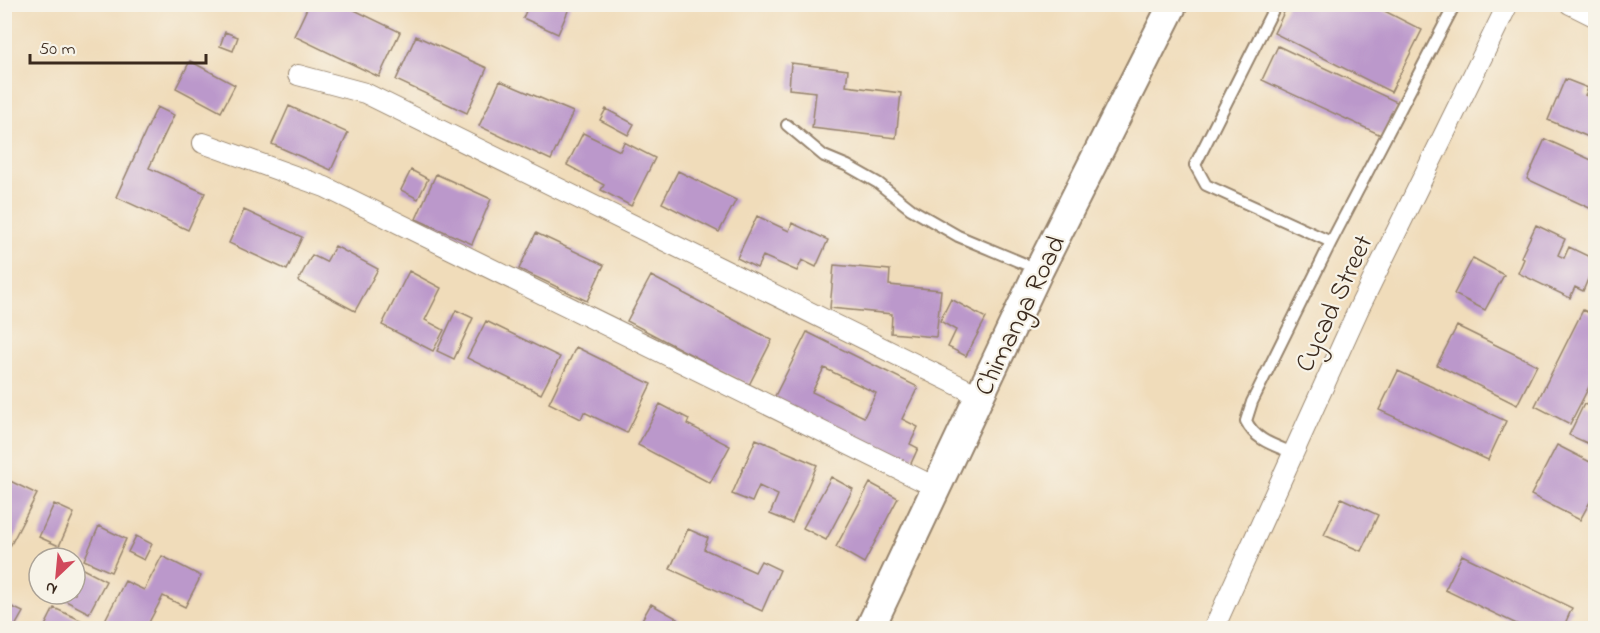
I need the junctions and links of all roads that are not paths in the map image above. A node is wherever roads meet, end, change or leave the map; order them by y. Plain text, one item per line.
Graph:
1 (1173, 4) edge
2 (1276, 4) edge
3 (1455, 4) edge
4 (1508, 4) edge
5 (1570, 4) edge
6 (1596, 17) edge
7 (298, 75) dead end
8 (787, 125) dead end
9 (202, 143) dead end
10 (1331, 242) junction
11 (1040, 270) junction
12 (980, 396) junction
13 (1293, 453) junction
14 (935, 487) junction
15 (870, 628) edge
16 (1214, 628) edge

1 - 11 street, Chimanga Road
2 - 10 lane
3 - 10 lane
4 - 13 street, Cycad Street
5 - 6 street
7 - 12 street
8 - 11 lane
9 - 14 street
10 - 13 lane
11 - 12 street, Chimanga Road
12 - 14 street, Chimanga Road
13 - 16 street, Cycad Street
14 - 15 street, Chimanga Road

